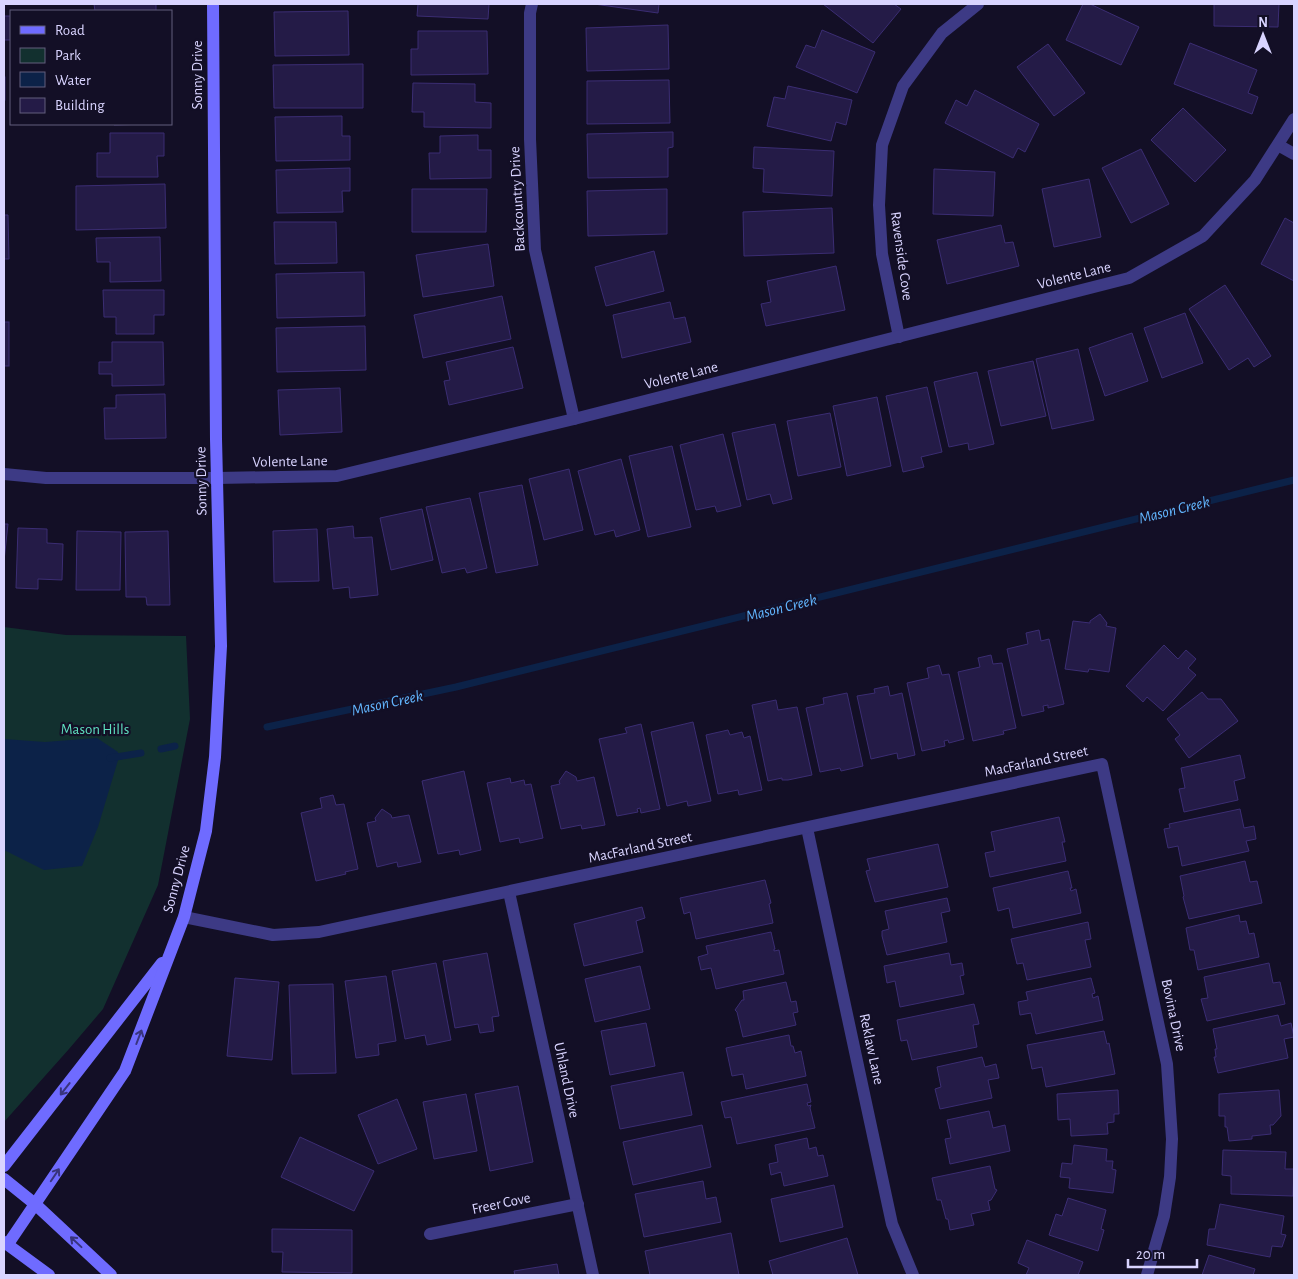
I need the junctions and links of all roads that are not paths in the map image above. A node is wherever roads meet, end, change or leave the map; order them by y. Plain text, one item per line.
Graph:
1 (213, 4) edge
2 (532, 4) edge
3 (978, 4) edge
4 (1294, 119) edge
5 (1278, 145) junction
6 (1294, 154) edge
7 (899, 337) junction
8 (574, 419) junction
9 (4, 474) edge
10 (217, 478) junction
11 (1102, 764) joint
12 (807, 828) junction
13 (509, 892) junction
14 (184, 917) junction
15 (171, 951) junction
16 (4, 1166) edge
17 (4, 1179) edge
18 (35, 1204) junction
19 (578, 1204) junction
20 (430, 1234) dead end
21 (5, 1245) edge
22 (49, 1275) edge
23 (111, 1275) edge
24 (593, 1275) edge
25 (913, 1275) edge
26 (1148, 1275) edge

1 - 10 street, Sonny Drive
2 - 8 street, Backcountry Drive
3 - 7 street, Ravenside Cove
4 - 5 street, Volente Lane
5 - 6 street
5 - 7 street, Volente Lane
7 - 8 street, Volente Lane
8 - 10 street, Volente Lane
9 - 10 street, Volente Lane
10 - 14 street, Sonny Drive
11 - 12 street, MacFarland Street
11 - 26 street, Bovina Drive
12 - 13 street, MacFarland Street
12 - 25 street, Reklaw Lane
13 - 14 street, MacFarland Street
13 - 19 street, Uhland Drive
14 - 15 street, Sonny Drive
15 -> 16 street, Sonny Drive
18 -> 15 street, Sonny Drive
17 - 18 street
18 - 21 street, Sonny Drive
23 -> 18 street
19 - 20 street, Freer Cove
19 - 24 street, Uhland Drive
21 - 22 street

